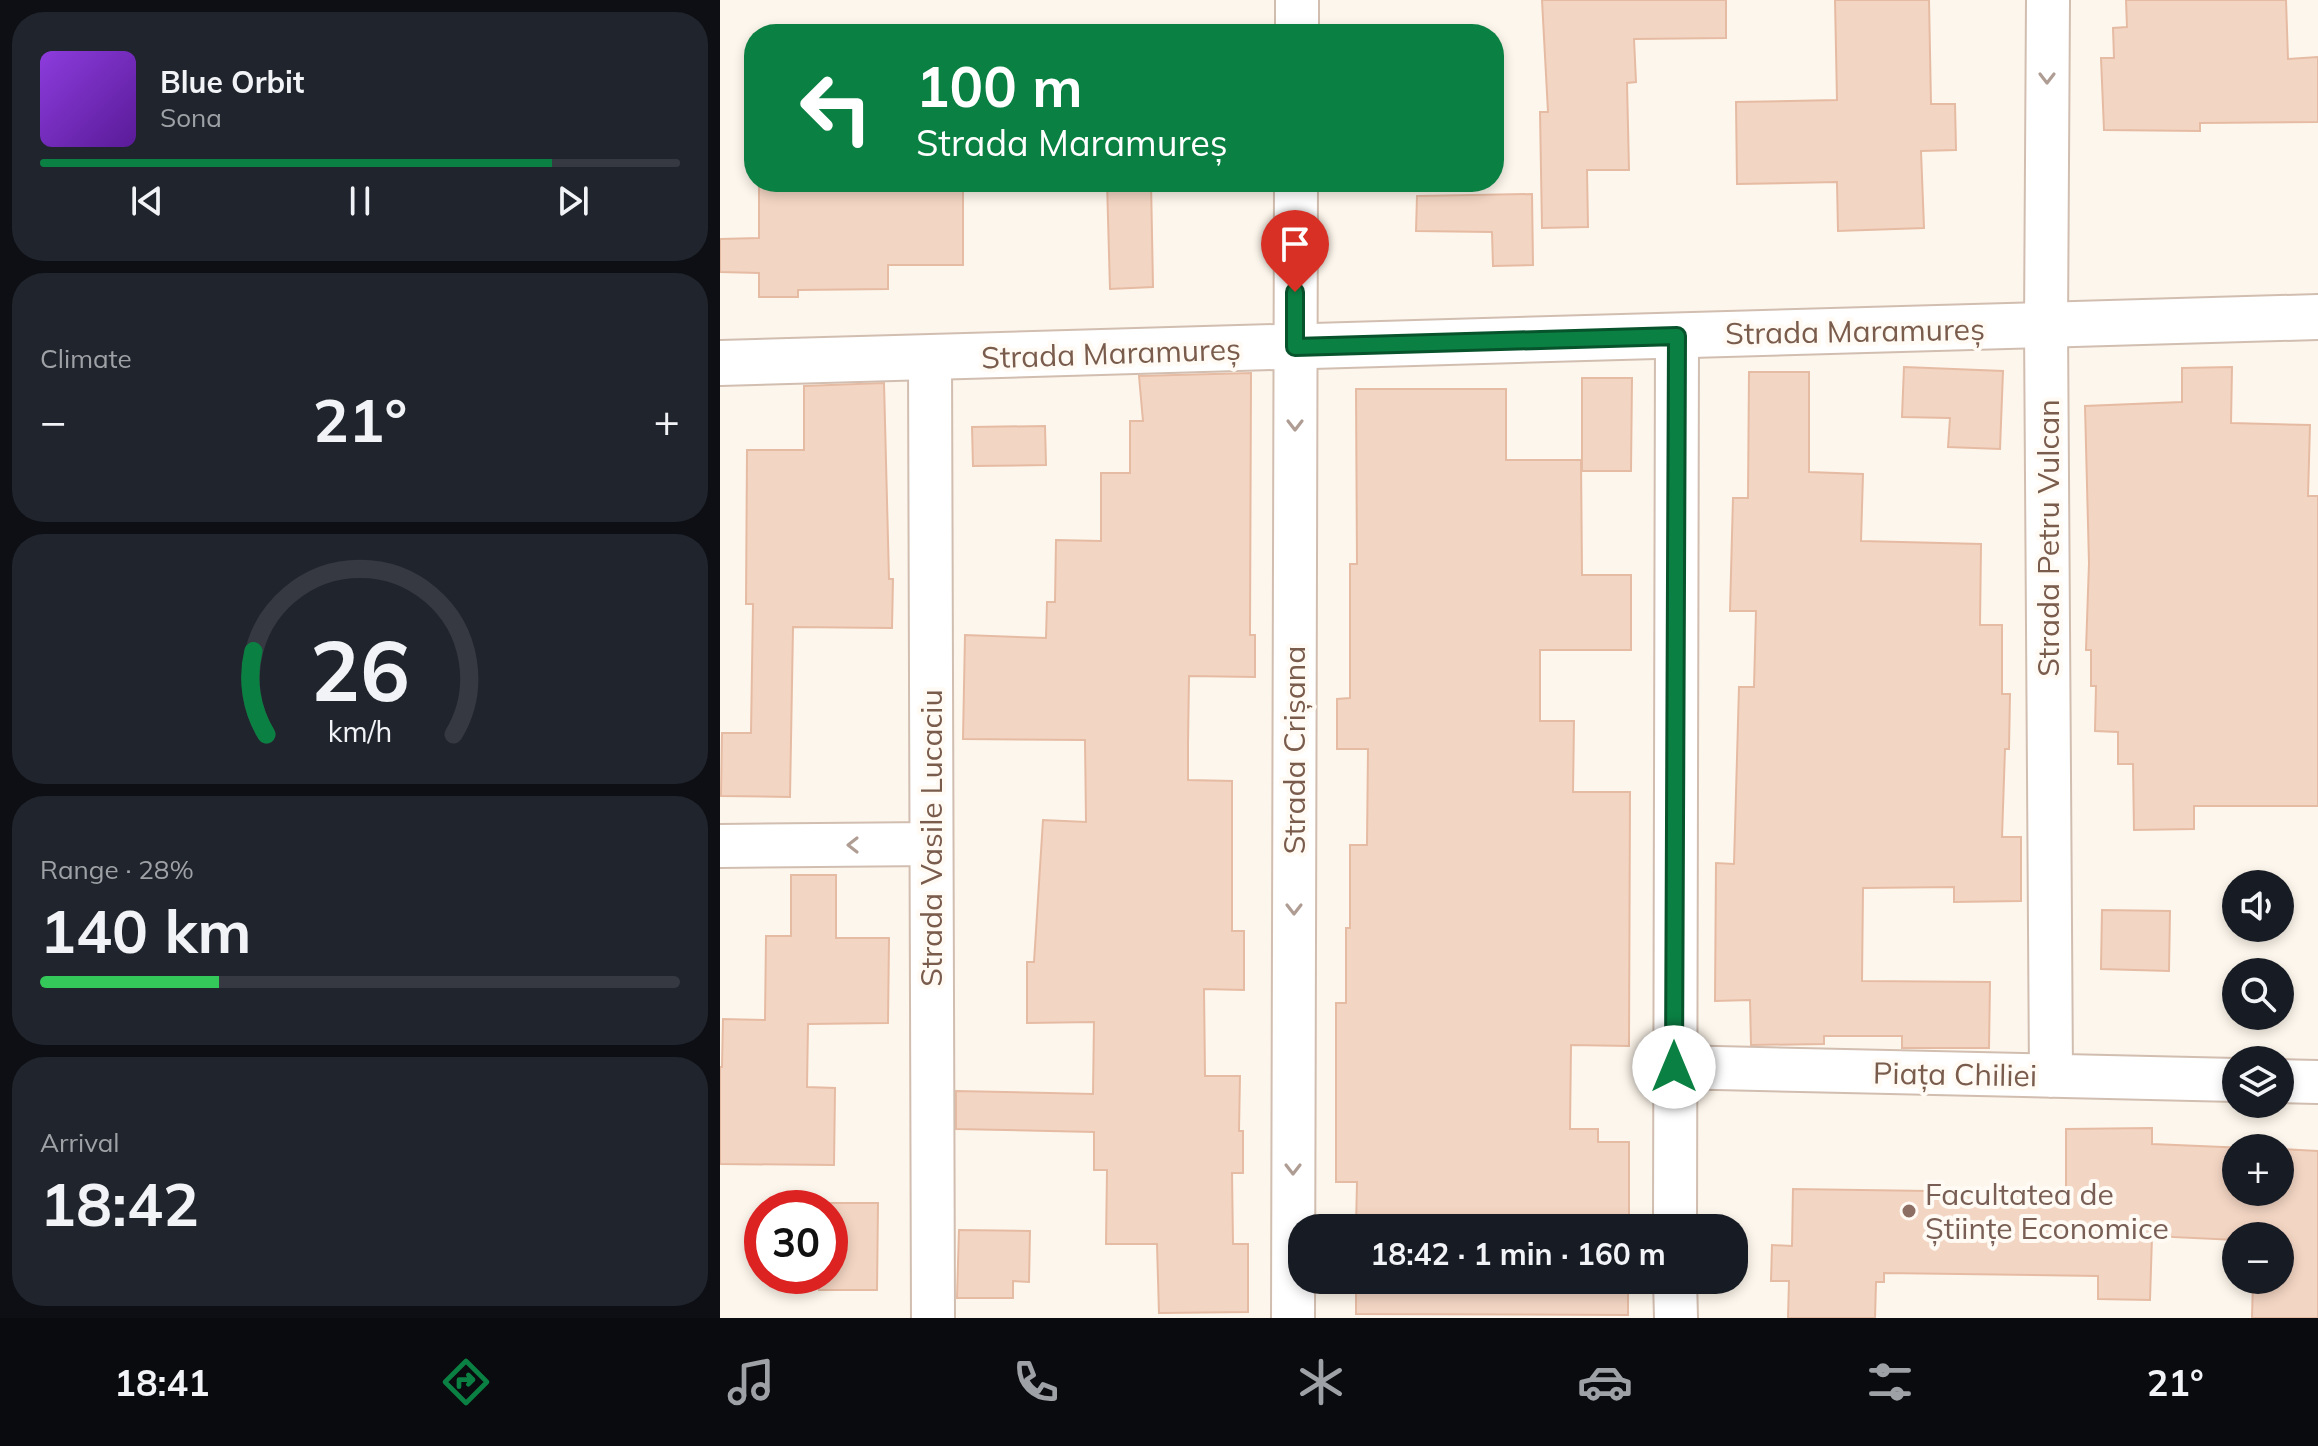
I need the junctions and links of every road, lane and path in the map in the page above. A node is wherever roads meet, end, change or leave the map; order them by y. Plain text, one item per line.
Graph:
1 (1297, 0) edge
2 (2048, 0) edge
3 (1297, 24) edge
4 (1296, 192) edge
5 (2318, 317) edge
6 (2046, 326) junction
7 (1677, 336) junction
8 (1295, 347) junction
9 (930, 358) junction
10 (720, 363) edge
11 (931, 844) junction
12 (720, 846) edge
13 (1674, 1067) junction
14 (2051, 1076) junction
15 (2222, 1080) edge
16 (2294, 1081) edge
17 (2318, 1082) edge
18 (1675, 1214) edge
19 (1675, 1294) edge
20 (933, 1318) edge
21 (1293, 1318) edge
22 (1676, 1318) edge

1 - 3 street
2 -> 6 street, Strada Petru Vulcan
4 - 8 street, Strada Crișana
5 - 6 street, Strada Maramureș
6 - 7 street, Strada Maramureș
6 - 14 street, Strada Petru Vulcan
7 - 8 street, Strada Maramureș
7 - 13 street
8 - 9 street, Strada Maramureș
8 -> 21 street, Strada Crișana
9 - 10 street, Strada Maramureș
9 - 11 street, Strada Vasile Lucaciu
11 -> 12 street
11 - 20 street, Strada Vasile Lucaciu
13 - 14 street, Piața Chiliei
13 - 18 street
14 - 15 street, Piața Chiliei
16 - 17 street
19 - 22 street

